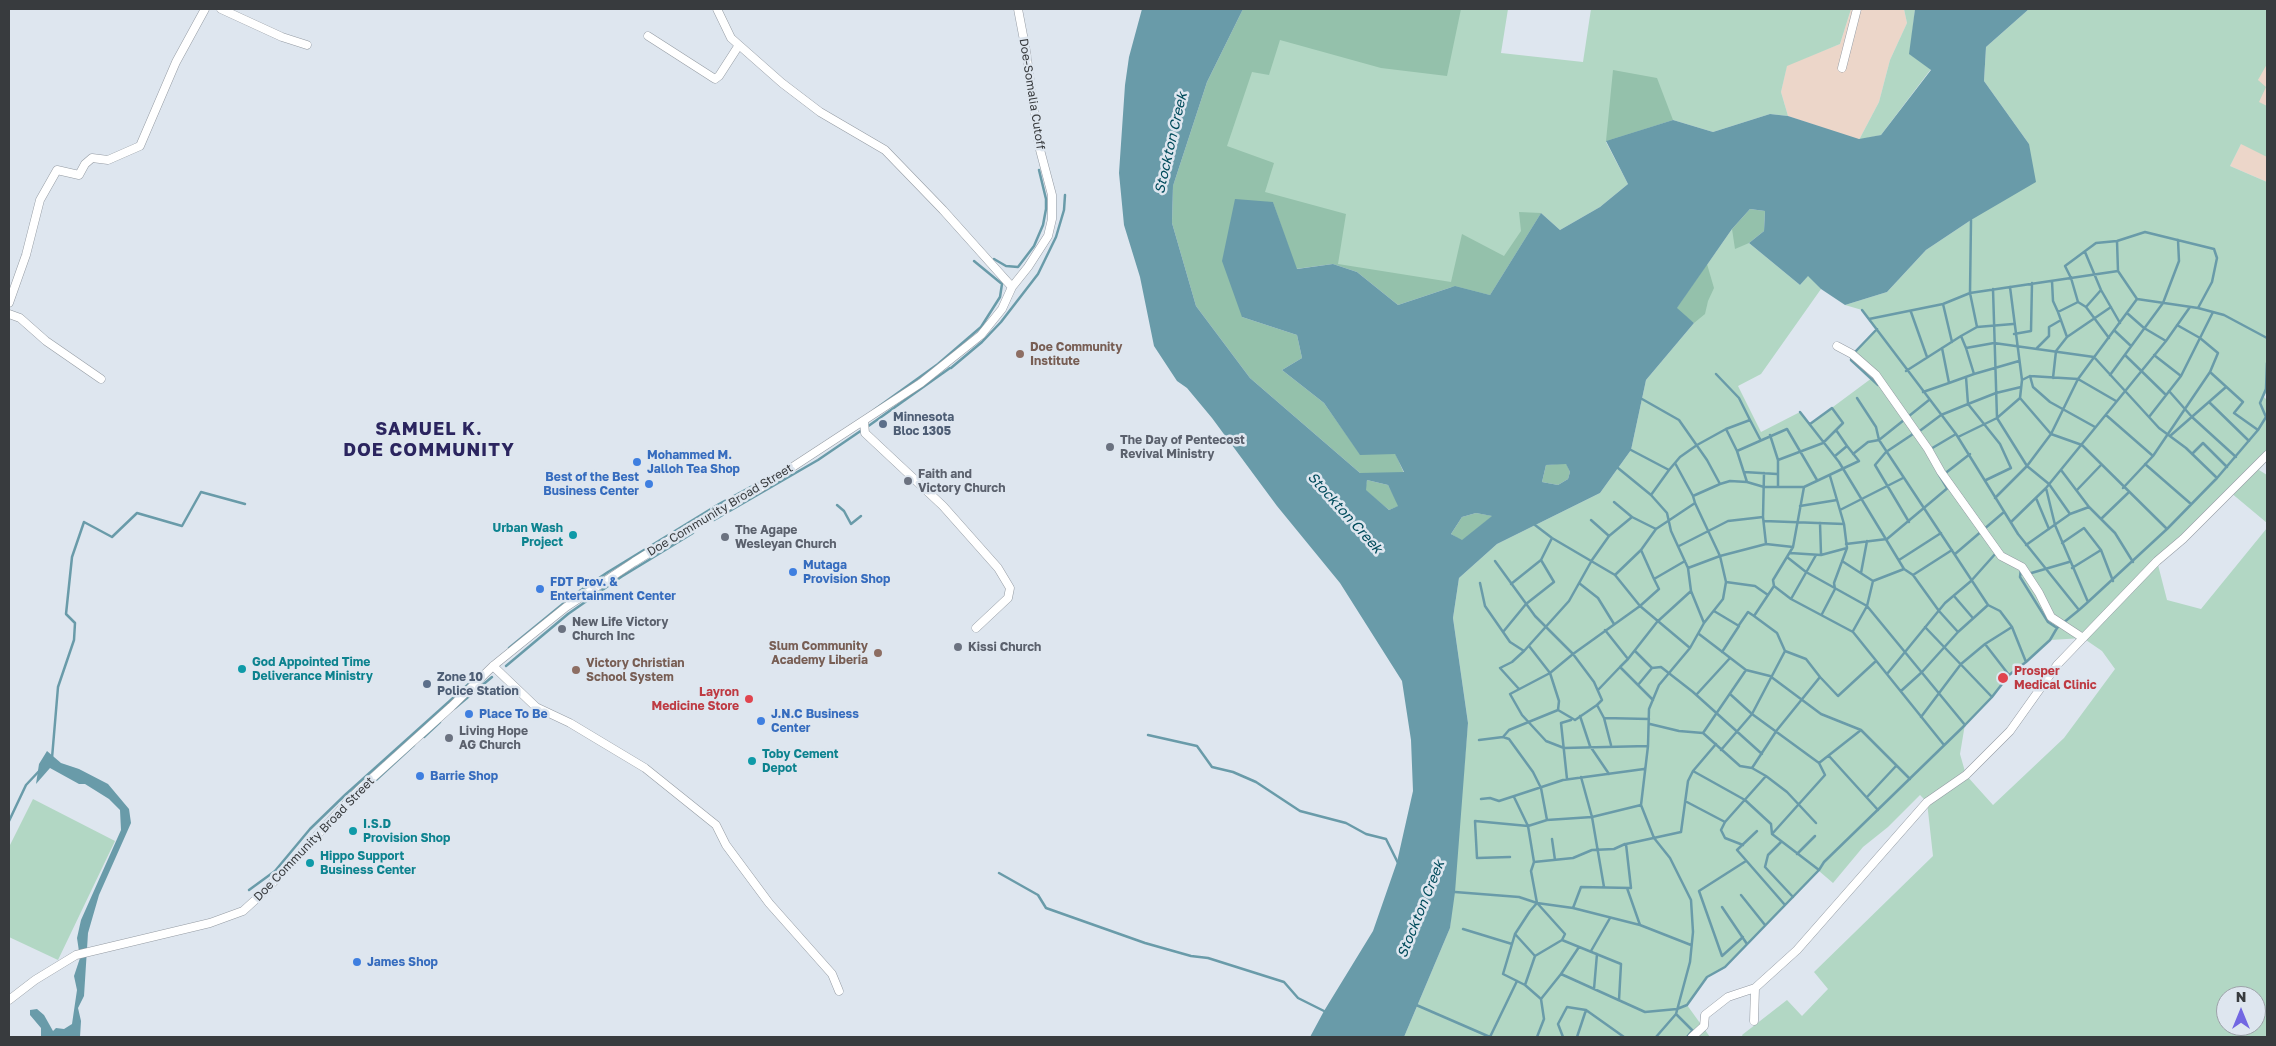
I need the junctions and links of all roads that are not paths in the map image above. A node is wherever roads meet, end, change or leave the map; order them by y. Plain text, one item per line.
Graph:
1 (206, 9) edge
2 (221, 9) edge
3 (717, 9) edge
4 (1018, 9) edge
5 (1857, 9) edge
6 (648, 36) dead end
7 (308, 44) dead end
8 (739, 45) junction
9 (1842, 68) dead end
10 (1012, 287) junction
11 (9, 303) edge
12 (9, 314) edge
13 (1837, 346) dead end
14 (102, 379) dead end
15 (864, 422) junction
16 (2267, 455) edge
17 (976, 628) dead end
18 (2083, 638) junction
19 (493, 666) junction
20 (1756, 988) junction
21 (838, 991) dead end
22 (9, 1000) edge
23 (1754, 1021) dead end
24 (1692, 1037) edge

1 - 11 street
2 - 7 street
3 - 8 street
4 - 10 street, Doe-Somalia Cutoff
5 - 9 street
6 - 8 street
8 - 10 street
10 - 15 street, Doe Community Broad Street
12 - 14 street
13 - 18 street
15 - 17 street
15 - 19 street, Doe Community Broad Street
16 - 18 street
18 - 20 street
19 - 21 street
19 - 22 street, Doe Community Broad Street
20 - 23 street
20 - 24 street

